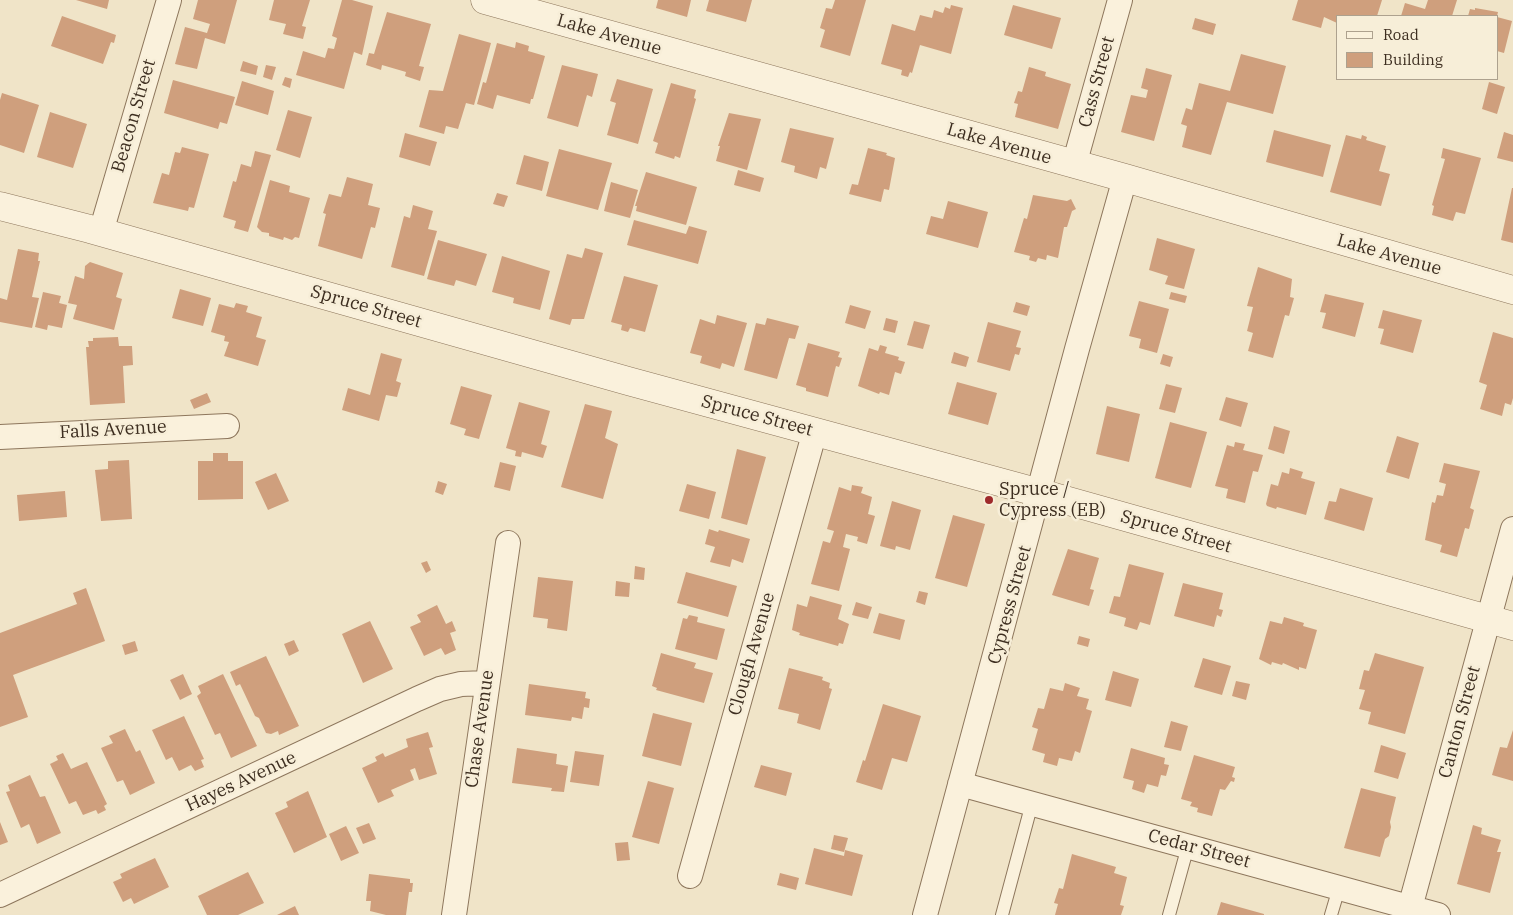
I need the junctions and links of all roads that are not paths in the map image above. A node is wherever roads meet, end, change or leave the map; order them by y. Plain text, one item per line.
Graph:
1 (169, 0) edge
2 (485, 0) edge
3 (1120, 0) edge
4 (1074, 165) junction
5 (1125, 178) junction
6 (0, 206) edge
7 (101, 232) junction
8 (1513, 290) edge
9 (227, 426) dead end
10 (815, 431) junction
11 (0, 437) edge
12 (1040, 493) junction
13 (1513, 529) edge
14 (508, 543) dead end
15 (1500, 622) edge
16 (486, 683) junction
17 (960, 784) junction
18 (1032, 803) junction
19 (1188, 846) junction
20 (690, 876) dead end
21 (1339, 888) junction
22 (0, 895) edge
23 (1409, 911) edge
24 (454, 915) edge
25 (925, 915) edge
26 (1002, 915) edge
27 (1169, 915) edge
28 (1331, 915) edge
29 (1438, 915) edge

1 - 7 street, Beacon Street
2 - 4 street, Lake Avenue
3 - 4 street, Cass Street
4 - 5 street, Lake Avenue
5 - 8 street, Lake Avenue
5 - 12 street, Cypress Street
6 - 7 street, Spruce Street
7 - 10 street, Spruce Street
9 - 11 street, Falls Avenue
10 - 12 street, Spruce Street
10 - 20 street, Clough Avenue
12 - 15 street, Spruce Street
12 - 17 street, Cypress Street
13 - 15 street, Canton Street
14 - 16 street, Chase Avenue
15 - 23 street, Canton Street
16 - 22 street, Hayes Avenue
16 - 24 street, Chase Avenue
17 - 18 street, Cedar Street
17 - 25 street, Cypress Street
18 - 19 street, Cedar Street
18 - 26 lane
19 - 21 street, Cedar Street
19 - 27 lane
21 - 23 street, Cedar Street
21 - 28 lane
23 - 29 street, Cedar Street

